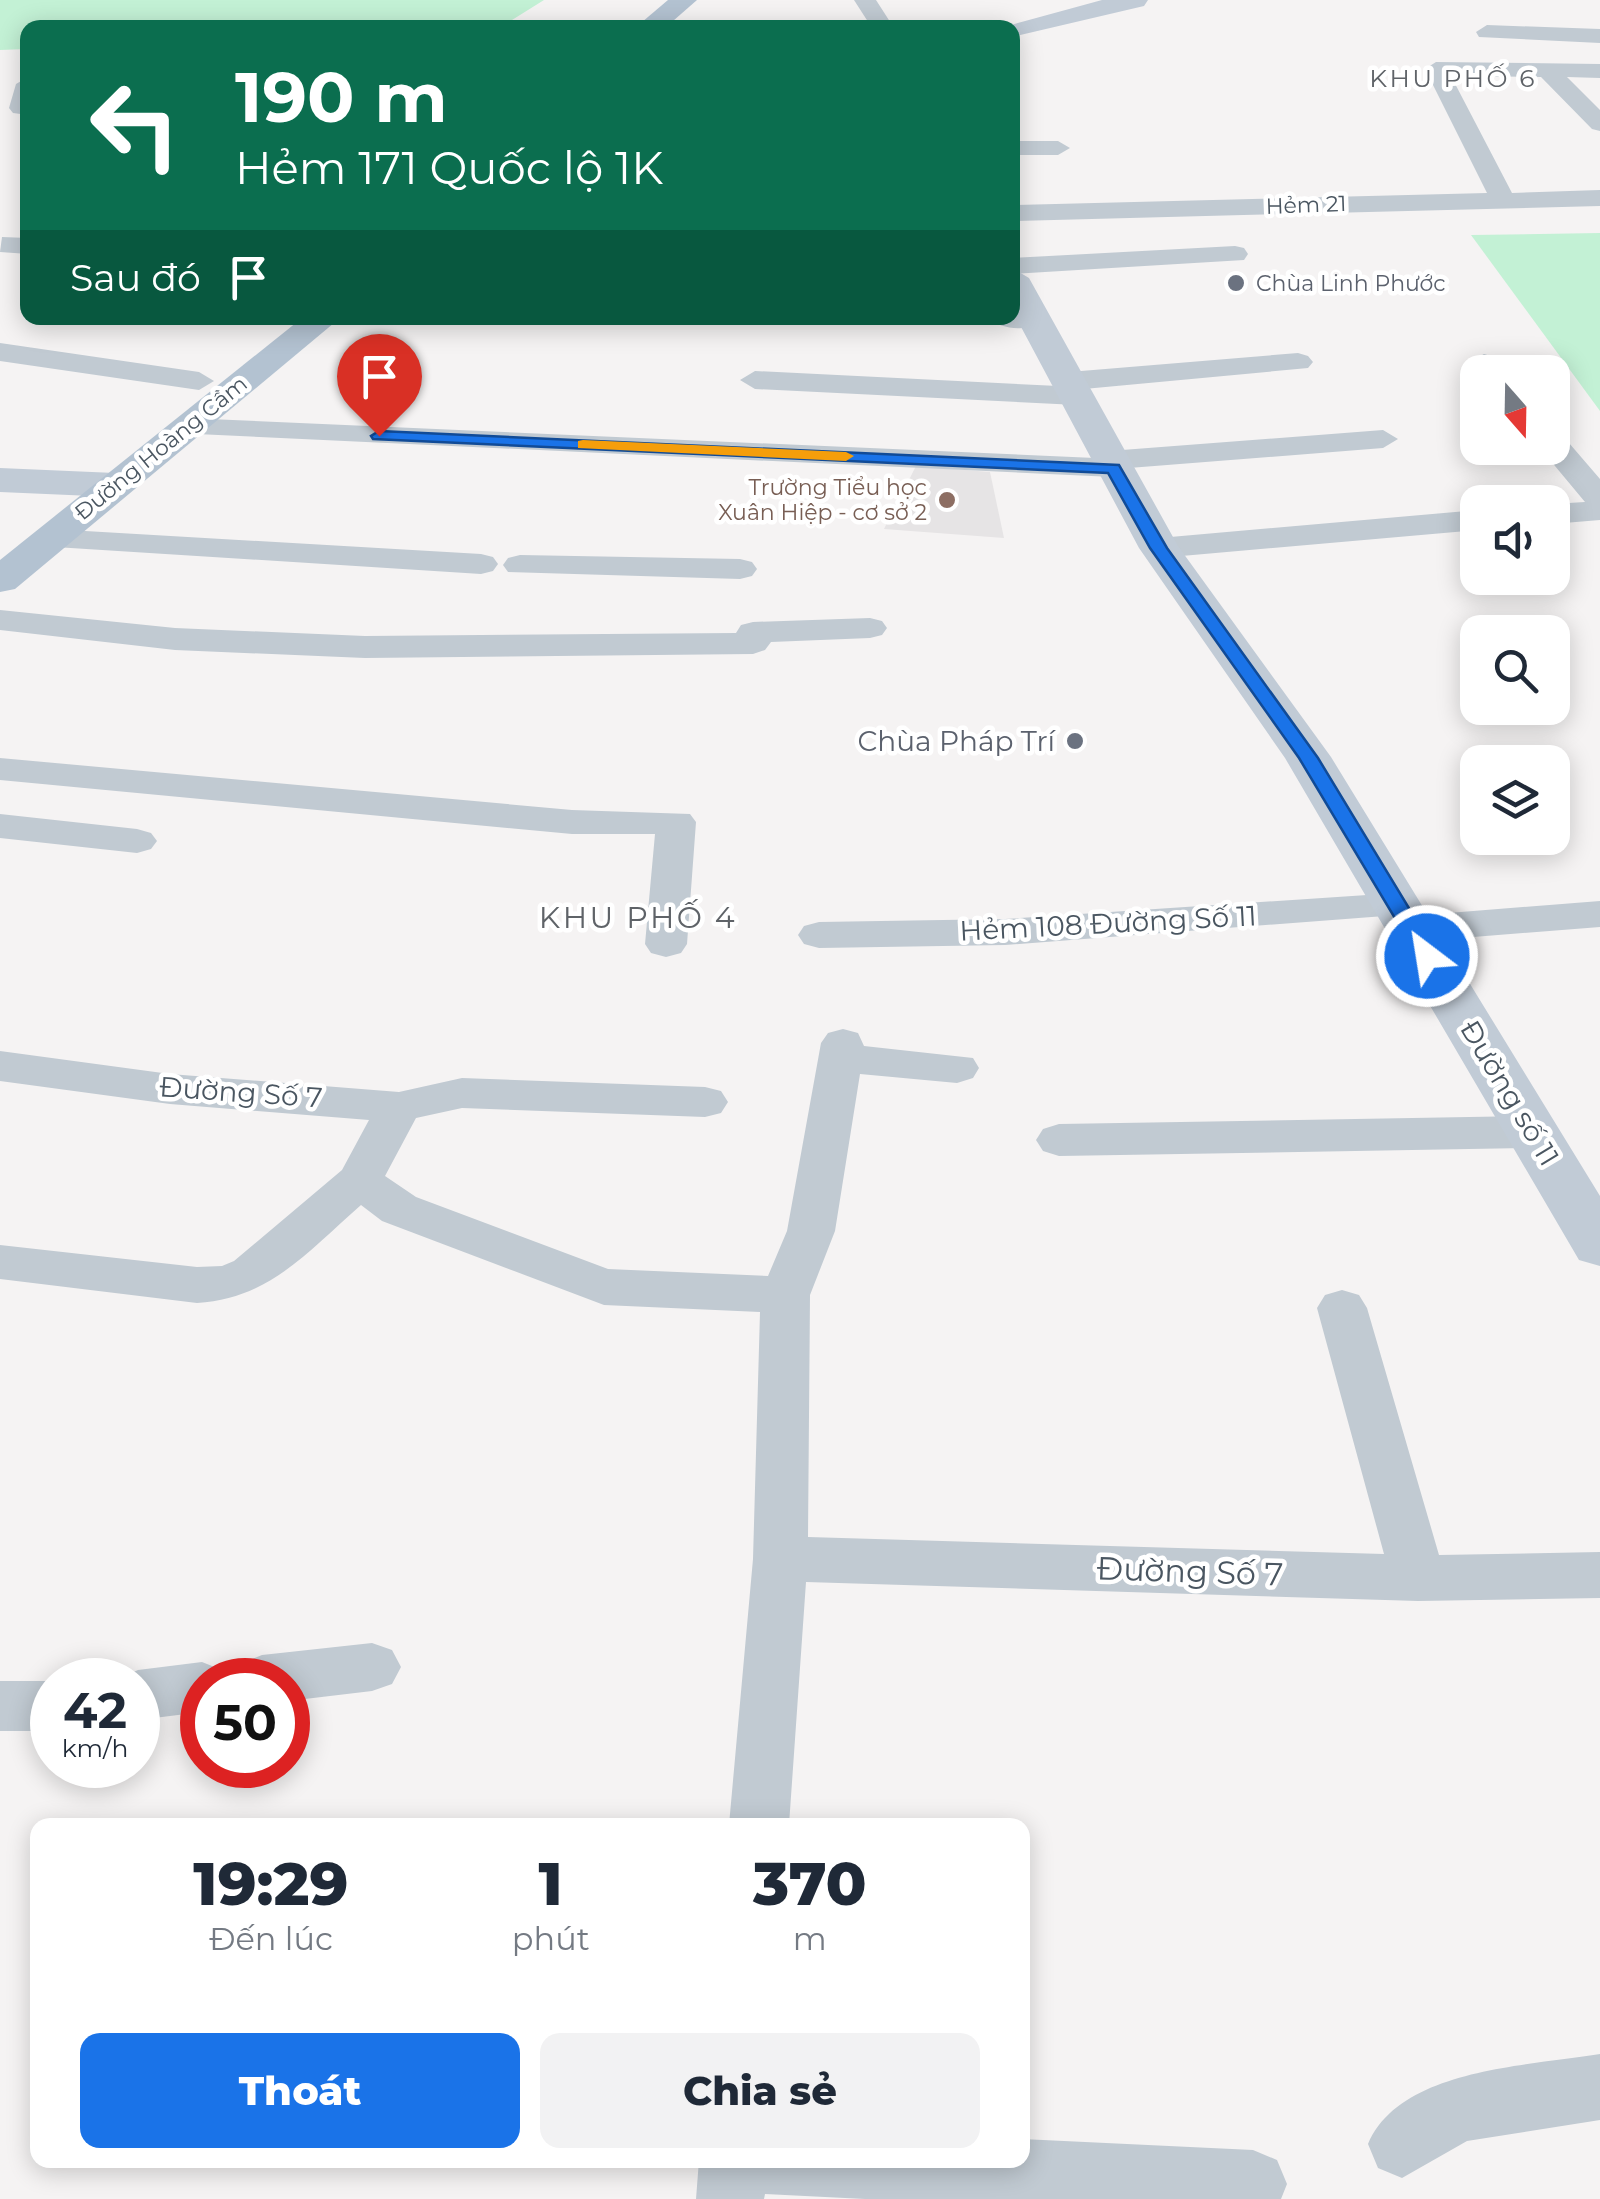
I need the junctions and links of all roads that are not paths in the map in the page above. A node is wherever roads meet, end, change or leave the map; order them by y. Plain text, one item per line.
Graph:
1 (1135, 0) edge
2 (696, 5) edge
3 (665, 20) edge
4 (1020, 27) edge
5 (1600, 36) edge
6 (1498, 70) junction
7 (1548, 71) junction
8 (1600, 71) edge
9 (1600, 124) edge
10 (1020, 148) edge
11 (1058, 148) dead end
12 (1600, 198) edge
13 (1504, 199) junction
14 (1020, 214) edge
15 (1235, 254) dead end
16 (1020, 266) edge
17 (1020, 321) edge
18 (269, 325) edge
19 (314, 325) edge
20 (0, 352) edge
21 (1298, 362) dead end
22 (755, 380) dead end
23 (199, 381) junction
24 (957, 418) dead end
25 (1092, 426) junction
26 (186, 427) junction
27 (1383, 439) dead end
28 (1570, 464) edge
29 (0, 480) edge
30 (72, 482) junction
31 (114, 484) junction
32 (1600, 499) edge
33 (1600, 510) edge
34 (1570, 512) edge
35 (1460, 522) edge
36 (0, 537) edge
37 (51, 539) junction
38 (1159, 548) junction
39 (481, 564) dead end
40 (520, 565) dead end
41 (740, 569) dead end
42 (0, 580) edge
43 (0, 620) edge
44 (870, 628) dead end
45 (0, 769) edge
46 (0, 826) edge
47 (137, 842) dead end
48 (1600, 914) edge
49 (1404, 917) junction
50 (818, 935) dead end
51 (666, 944) dead end
52 (0, 1066) edge
53 (958, 1068) dead end
54 (706, 1102) dead end
55 (399, 1107) junction
56 (1533, 1132) junction
57 (1059, 1140) dead end
58 (359, 1180) junction
59 (1600, 1245) edge
60 (0, 1262) edge
61 (785, 1295) junction
62 (1342, 1308) dead end
63 (780, 1559) junction
64 (1600, 1575) edge
65 (1418, 1578) junction
66 (372, 1667) dead end
67 (310, 1674) edge
68 (0, 1706) edge
69 (30, 1706) edge
70 (760, 1818) edge
71 (1600, 2087) edge
72 (1402, 2144) dead end
73 (732, 2168) edge
74 (925, 2168) edge
75 (1252, 2184) dead end
76 (730, 2199) edge

1 - 4 main road
2 - 3 main road
5 - 6 street
6 - 7 street
6 - 13 street
7 - 8 street
7 - 9 street
10 - 11 street
12 - 13 street, Hẻm 21
13 - 14 street, Hẻm 21
15 - 16 street
17 - 25 main road, Đường số 11
18 - 23 main road, Đường Hoàng Cầm
19 - 26 main road, Đường Hoàng Cầm
20 - 23 street
21 - 25 street
22 - 25 street
23 - 30 main road, Đường Hoàng Cầm
24 - 25 street
25 - 26 street
25 - 27 street
25 - 38 main road, Đường số 11
26 - 31 main road, Đường Hoàng Cầm
28 - 32 street
29 - 30 main road
30 - 31 main road
30 - 36 main road, Đường Hoàng Cầm
31 - 37 main road, Đường Hoàng Cầm
33 - 34 street
35 - 38 street
37 - 39 street
37 - 42 main road, Đường Hoàng Cầm
38 - 49 main road, Đường số 11
40 - 41 street
43 - 44 street
45 - 51 street
46 - 47 street
48 - 49 street, Hẻm 108 Đường Số 11
49 - 50 street, Hẻm 108 Đường Số 11
49 - 56 main road, Đường số 11
52 - 55 street, Đường Số 7
53 - 61 street
54 - 55 street, Đường Số 7
55 - 58 street
56 - 57 street
56 - 59 main road, Đường số 11
58 - 60 street
58 - 61 street
61 - 63 street
62 - 65 street
63 - 65 street, Đường Số 7
63 - 70 street
64 - 65 street, Đường Số 7
66 - 67 street
68 - 69 street
71 - 72 street
73 - 76 street
74 - 75 street

